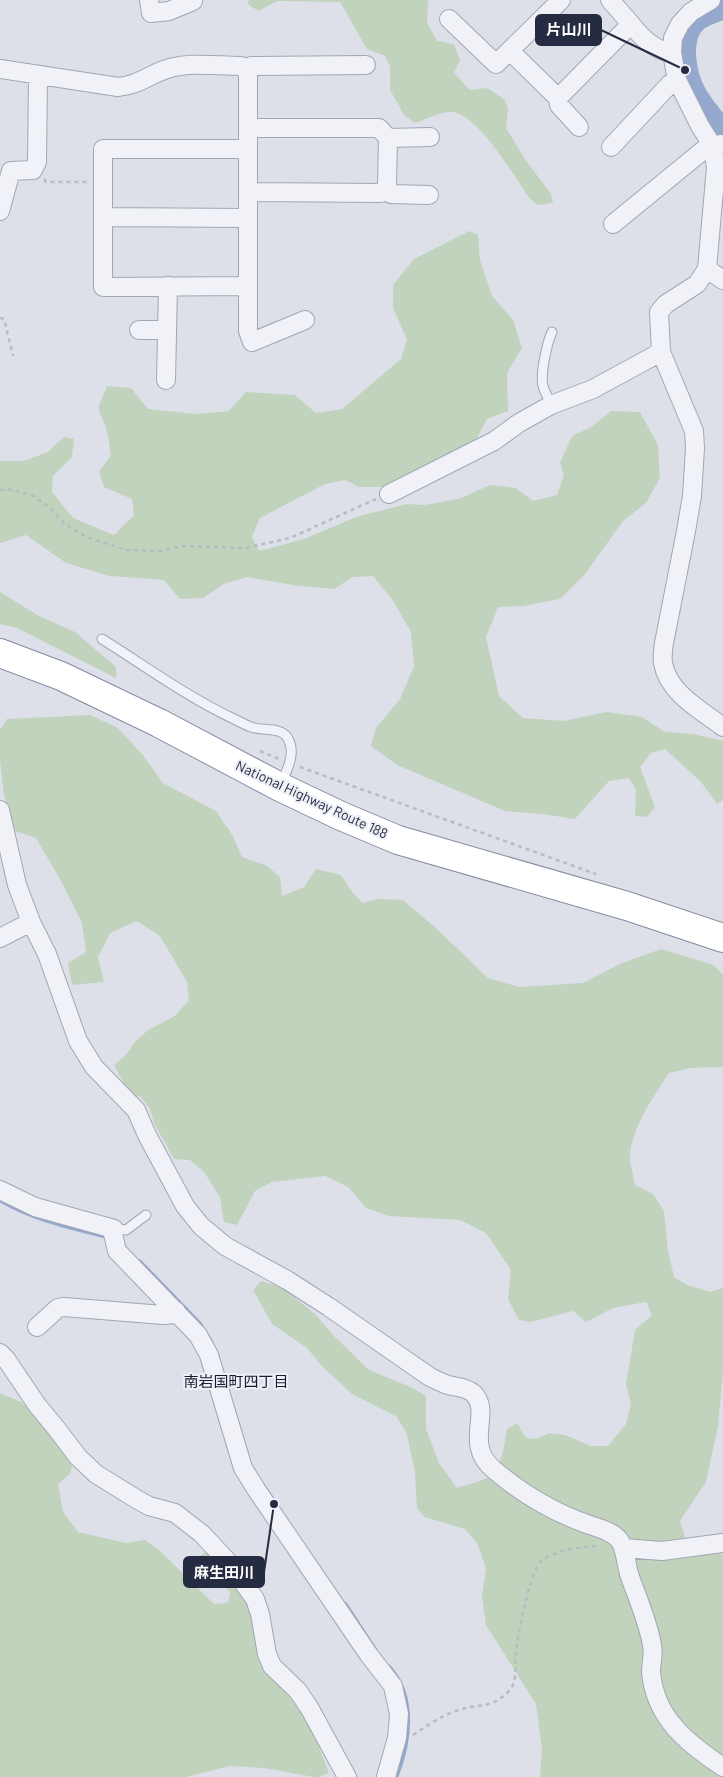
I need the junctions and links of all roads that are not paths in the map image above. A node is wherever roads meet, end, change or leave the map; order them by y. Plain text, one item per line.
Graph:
1 (149, 0) edge
2 (560, 0) edge
3 (610, 0) edge
4 (711, 0) edge
5 (193, 1) edge
6 (449, 20) dead end
7 (631, 24) junction
8 (510, 51) junction
9 (672, 53) junction
10 (366, 65) dead end
11 (0, 69) edge
12 (246, 70) junction
13 (38, 76) junction
14 (677, 80) junction
15 (558, 98) junction
16 (579, 127) dead end
17 (248, 128) junction
18 (430, 137) dead end
19 (388, 138) junction
20 (611, 146) dead end
21 (718, 146) edge
22 (248, 149) junction
23 (384, 190) junction
24 (248, 192) junction
25 (429, 195) dead end
26 (0, 211) edge
27 (103, 217) junction
28 (248, 218) junction
29 (612, 224) dead end
30 (707, 269) junction
31 (723, 280) edge
32 (168, 286) junction
33 (248, 286) junction
34 (305, 320) dead end
35 (139, 330) dead end
36 (167, 330) junction
37 (552, 332) dead end
38 (661, 352) junction
39 (166, 380) dead end
40 (551, 405) junction
41 (389, 494) road end
42 (102, 639) dead end
43 (0, 653) edge
44 (723, 727) edge
45 (285, 775) junction
46 (0, 810) edge
47 (31, 922) junction
48 (0, 938) edge
49 (723, 938) edge
50 (0, 1190) edge
51 (146, 1215) dead end
52 (114, 1229) junction
53 (176, 1311) junction
54 (37, 1327) dead end
55 (0, 1353) edge
56 (723, 1543) edge
57 (623, 1548) junction
58 (723, 1767) edge
59 (347, 1777) edge
60 (386, 1777) edge

1 - 5 street
2 - 8 street
3 - 7 street
4 - 9 street
6 - 8 street
7 - 9 street
7 - 15 street
8 - 15 street
9 - 14 street
10 - 12 street
11 - 13 street
12 - 13 street
12 - 17 street
13 - 26 street
14 - 20 street
14 - 21 street
15 - 16 street
17 - 19 street
17 - 22 street
18 - 19 street
19 - 23 street
21 - 29 street
21 - 30 street
22 - 24 street
22 - 27 street
23 - 24 street
23 - 25 street
24 - 28 street
27 - 28 street
27 - 32 street
28 - 33 street
30 - 31 street
30 - 38 street
32 - 33 street
32 - 36 street
33 - 34 street
35 - 36 street
36 - 39 street
37 - 40 lane
38 - 40 street
38 - 44 street
40 - 41 street
42 - 45 lane
43 - 45 highway, National Highway Route 188
45 - 49 highway, National Highway Route 188
46 - 47 street
47 - 48 street
47 - 57 street
50 - 52 street
51 - 52 lane
52 - 53 street
53 - 54 street
53 - 60 street
55 - 59 street
56 - 57 street
57 - 58 street

